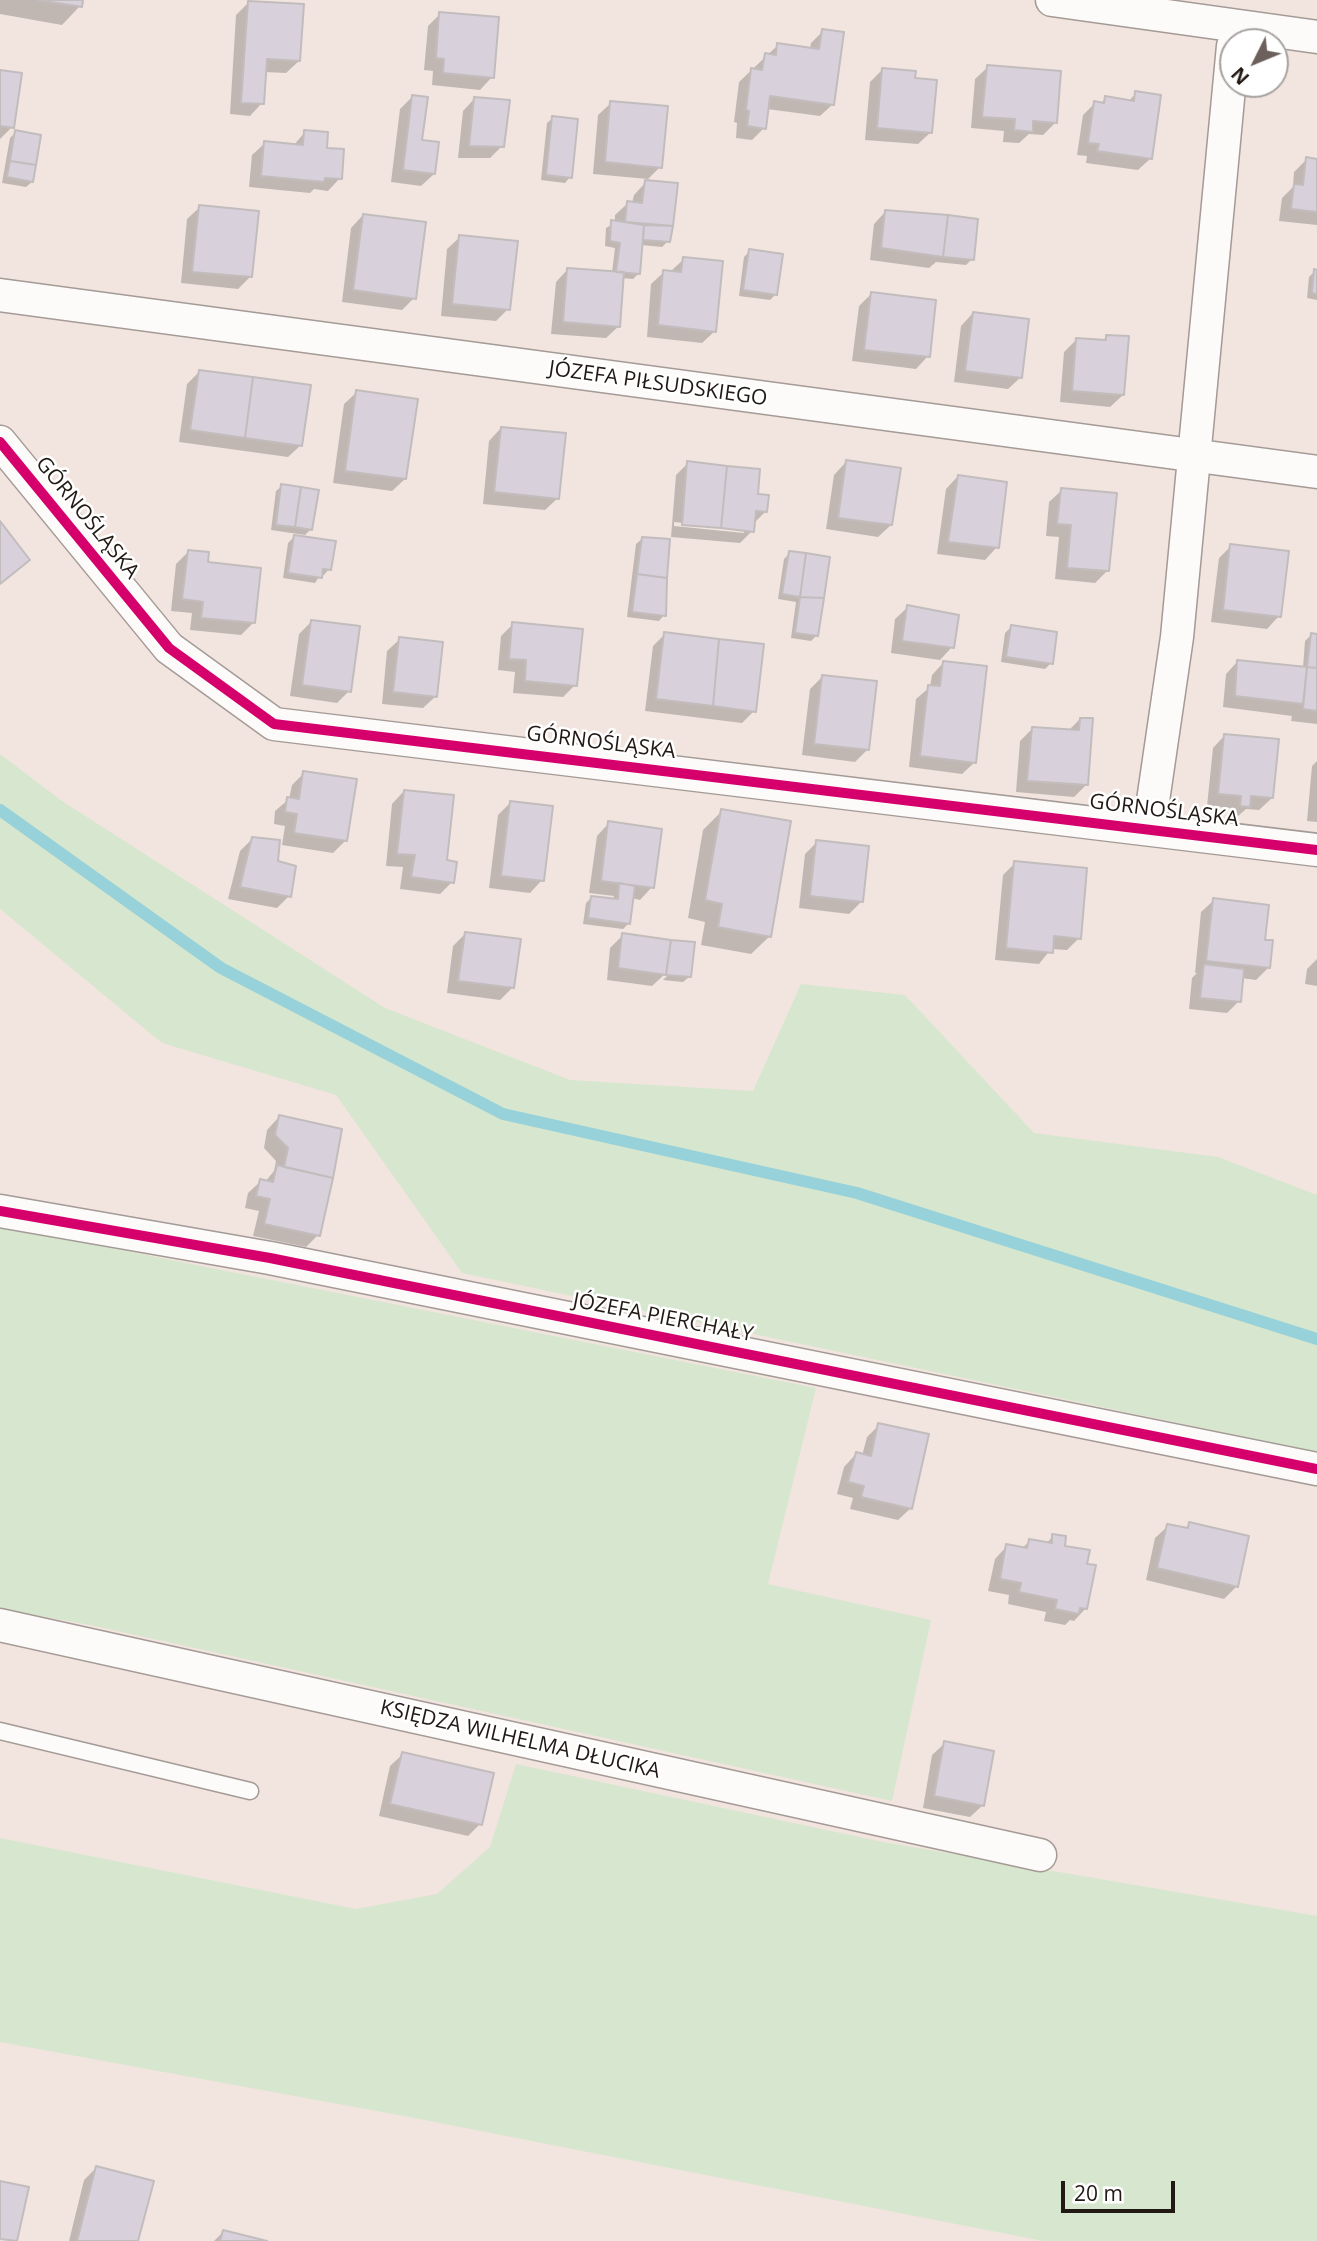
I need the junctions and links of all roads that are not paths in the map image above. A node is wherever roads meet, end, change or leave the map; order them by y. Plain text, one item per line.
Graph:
1 (1052, 0) edge
2 (1219, 34) edge
3 (1289, 37) edge
4 (1317, 37) edge
5 (1228, 98) edge
6 (0, 296) edge
7 (0, 442) edge
8 (1193, 455) junction
9 (1317, 472) edge
10 (1149, 828) junction
11 (1317, 850) edge
12 (0, 1211) edge
13 (1317, 1469) edge
14 (0, 1625) edge
15 (0, 1731) edge
16 (250, 1791) dead end
17 (1040, 1855) dead end

1 - 2 street
3 - 4 street
5 - 8 street
6 - 8 street, JÓZEFA PIŁSUDSKIEGO
7 - 10 street, GÓRNOŚLĄSKA
8 - 9 street, JÓZEFA PIŁSUDSKIEGO
8 - 10 street
10 - 11 street, GÓRNOŚLĄSKA
12 - 13 street, JÓZEFA PIERCHAŁY
14 - 17 street, KSIĘDZA WILHELMA DŁUCIKA
15 - 16 lane

